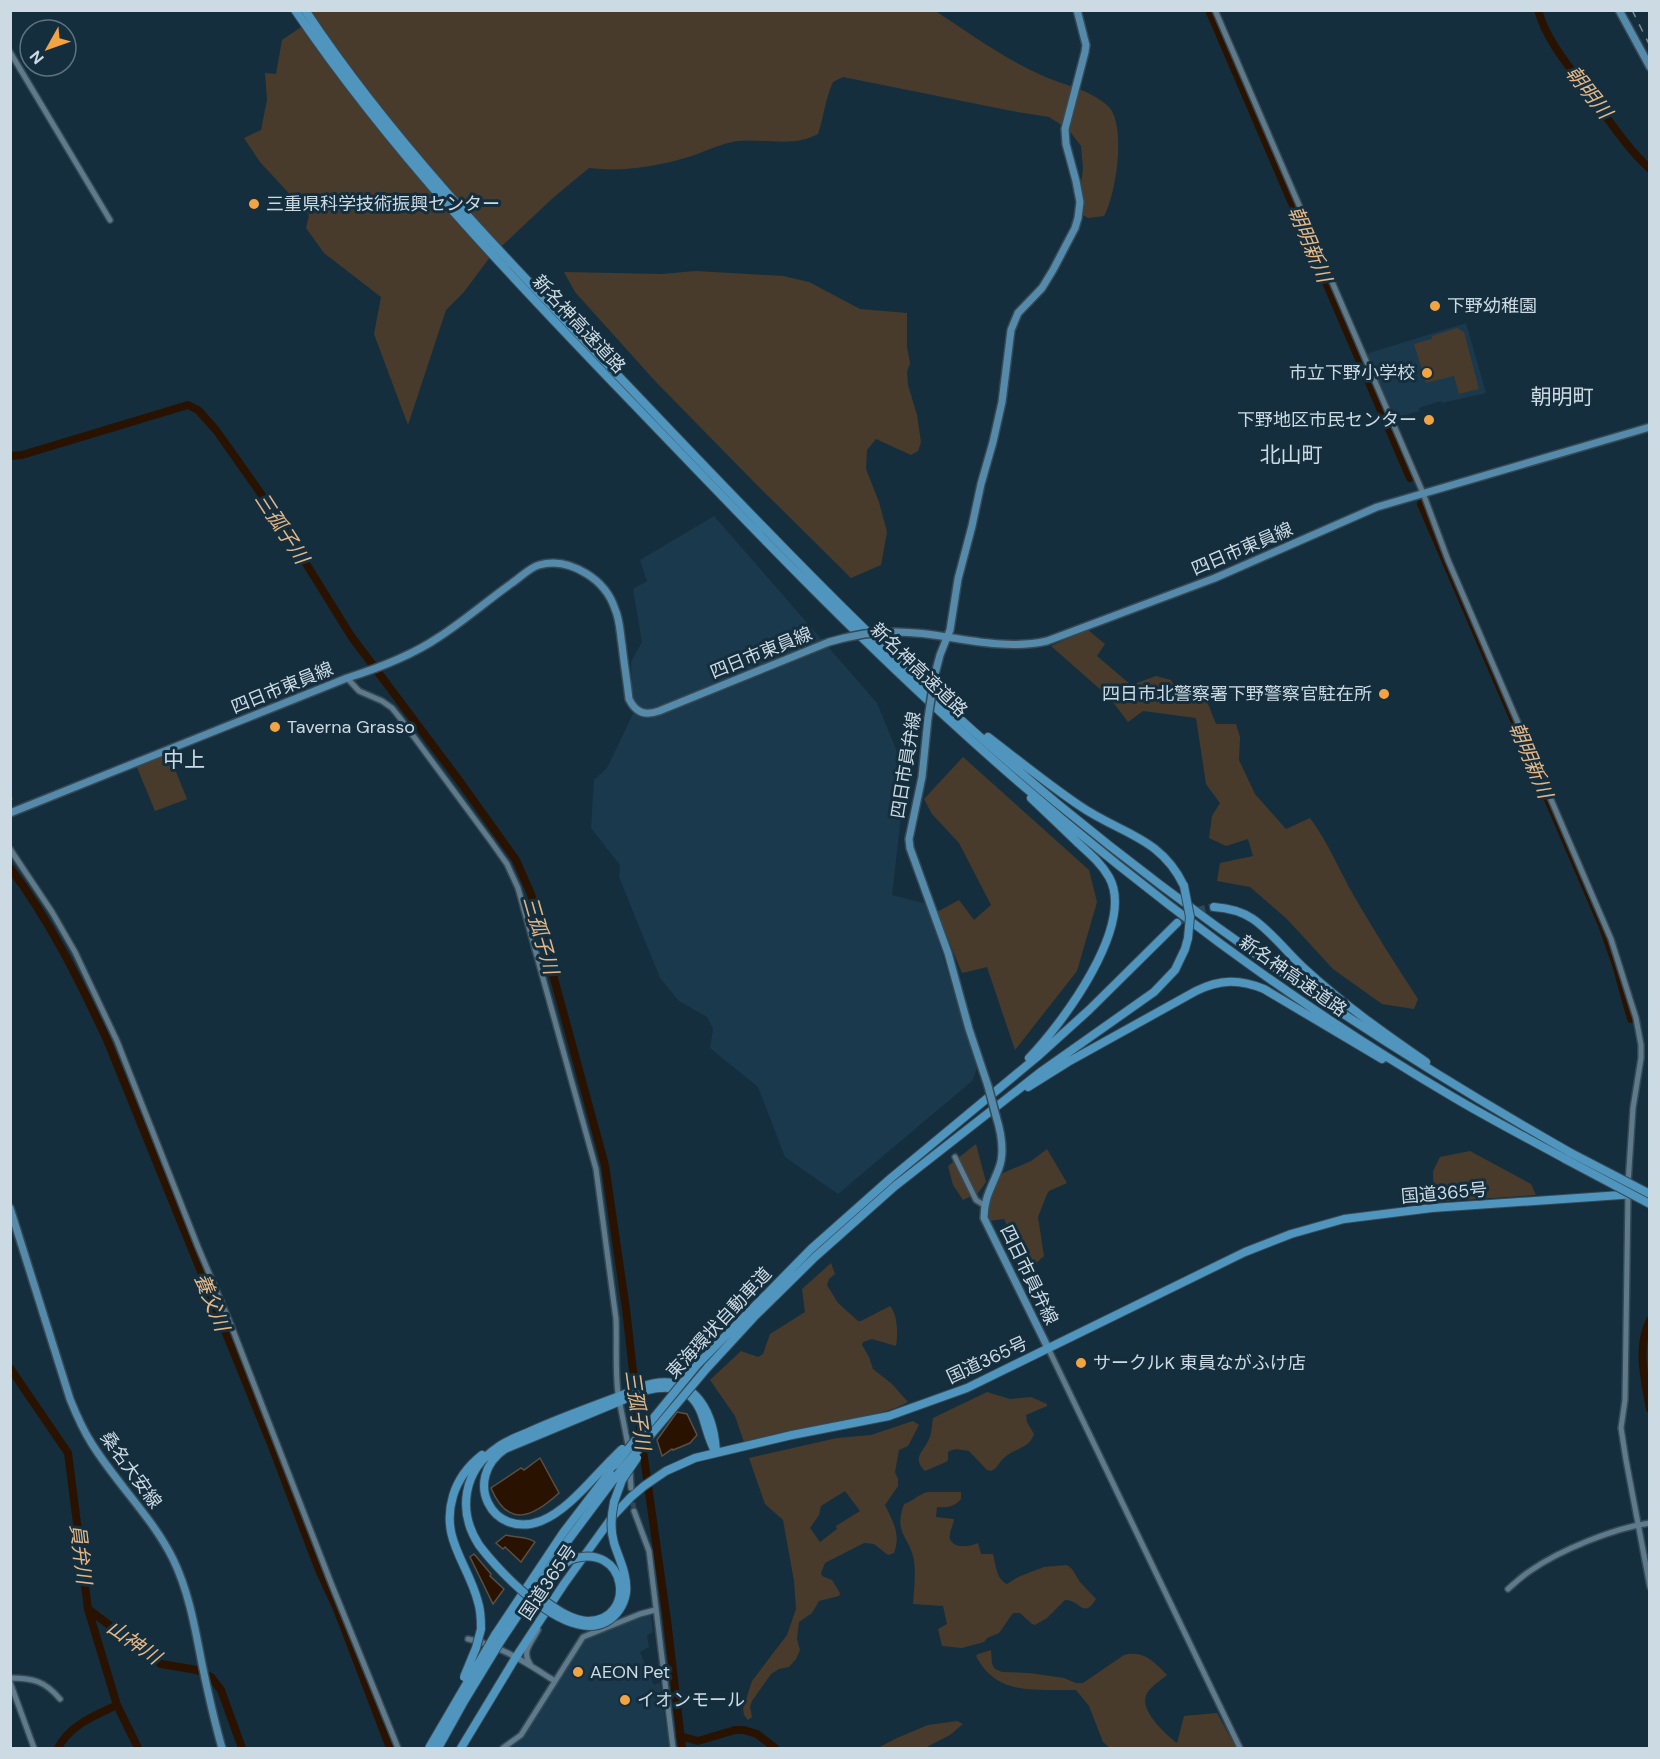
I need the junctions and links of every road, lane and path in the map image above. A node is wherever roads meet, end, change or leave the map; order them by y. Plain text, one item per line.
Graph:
1 (295, 10) edge
2 (305, 10) edge
3 (1077, 10) edge
4 (1215, 10) edge
5 (1619, 10) edge
6 (315, 33) junction
7 (10, 52) edge
8 (1650, 67) edge
9 (110, 220) dead end
10 (1650, 427) edge
11 (1423, 493) junction
12 (947, 637) junction
13 (347, 678) junction
14 (918, 678) junction
15 (946, 718) junction
16 (10, 813) edge
17 (10, 849) edge
18 (1214, 907) tunnel mouth
19 (1177, 923) tunnel mouth
20 (1457, 1100) junction
21 (976, 1108) junction
22 (982, 1117) junction
23 (1520, 1124) junction
24 (1569, 1156) junction
25 (955, 1157) dead end
26 (1650, 1194) edge
27 (1628, 1195) junction
28 (1650, 1204) edge
29 (984, 1205) junction
30 (10, 1208) edge
31 (1048, 1348) junction
32 (622, 1397) junction
33 (499, 1450) junction
34 (716, 1453) junction
35 (613, 1463) junction
36 (620, 1478) junction
37 (631, 1488) tunnel mouth
38 (634, 1511) tunnel mouth
39 (1650, 1523) edge
40 (1640, 1524) junction
41 (480, 1543) junction
42 (1650, 1587) edge
43 (1508, 1588) dead end
44 (655, 1610) junction
45 (540, 1619) junction
46 (500, 1638) junction
47 (468, 1639) dead end
48 (516, 1657) junction
49 (533, 1668) junction
50 (10, 1680) edge
51 (555, 1681) junction
52 (60, 1699) dead end
53 (462, 1747) edge
54 (34, 1749) edge
55 (222, 1749) edge
56 (398, 1749) edge
57 (428, 1749) edge
58 (438, 1749) edge
59 (503, 1749) edge
60 (673, 1749) edge
61 (1240, 1749) edge

1 - 6 highway, 新名神高速道路
2 - 6 highway, 新名神高速道路
3 - 12 main road, 四日市員弁線
4 - 11 street
5 - 8 main road
6 - 14 highway, 新名神高速道路
6 - 15 highway, 新名神高速道路
7 - 9 street
10 - 11 main road, 四日市東員線
11 - 12 main road, 四日市東員線
11 - 27 street
12 - 13 main road, 四日市東員線, bridge
12 - 29 main road, 四日市員弁線, bridge
13 - 16 main road, 四日市東員線
13 - 32 street
14 - 22 highway, bridge
14 - 23 highway, 新名神高速道路
15 - 20 highway, 新名神高速道路
15 - 21 highway
17 - 56 street
18 - 23 highway
19 - 21 highway
20 - 22 highway
20 - 24 highway, 新名神高速道路
21 - 35 highway, 東海環状自動車道, bridge
22 - 36 highway, 東海環状自動車道, bridge
23 - 24 highway, 新名神高速道路
24 - 26 highway, 新名神高速道路, bridge
24 - 28 highway, 新名神高速道路, bridge
25 - 29 street
26 - 27 highway, 国道365号, bridge
27 - 31 highway, 国道365号
27 - 40 street
29 - 31 main road, 四日市員弁線
30 - 55 main road, 桑名大安線
31 - 34 highway, 国道365号
31 - 61 street
32 - 33 highway
32 - 34 highway
32 - 37 street
33 - 35 highway
33 - 41 highway
33 - 57 highway, bridge
34 - 45 highway, 国道365号
35 - 46 highway
36 - 41 highway, bridge
36 - 46 highway
38 - 44 street
39 - 40 street
40 - 42 street
40 - 43 street
41 - 46 highway, bridge
44 - 51 street
44 - 60 street
45 - 48 highway, 国道365号
45 - 49 street
46 - 57 highway, bridge
46 - 58 highway, bridge
47 - 48 street
48 - 49 street
48 - 53 highway, 国道365号
49 - 51 street
50 - 52 street
50 - 54 street
51 - 59 street

